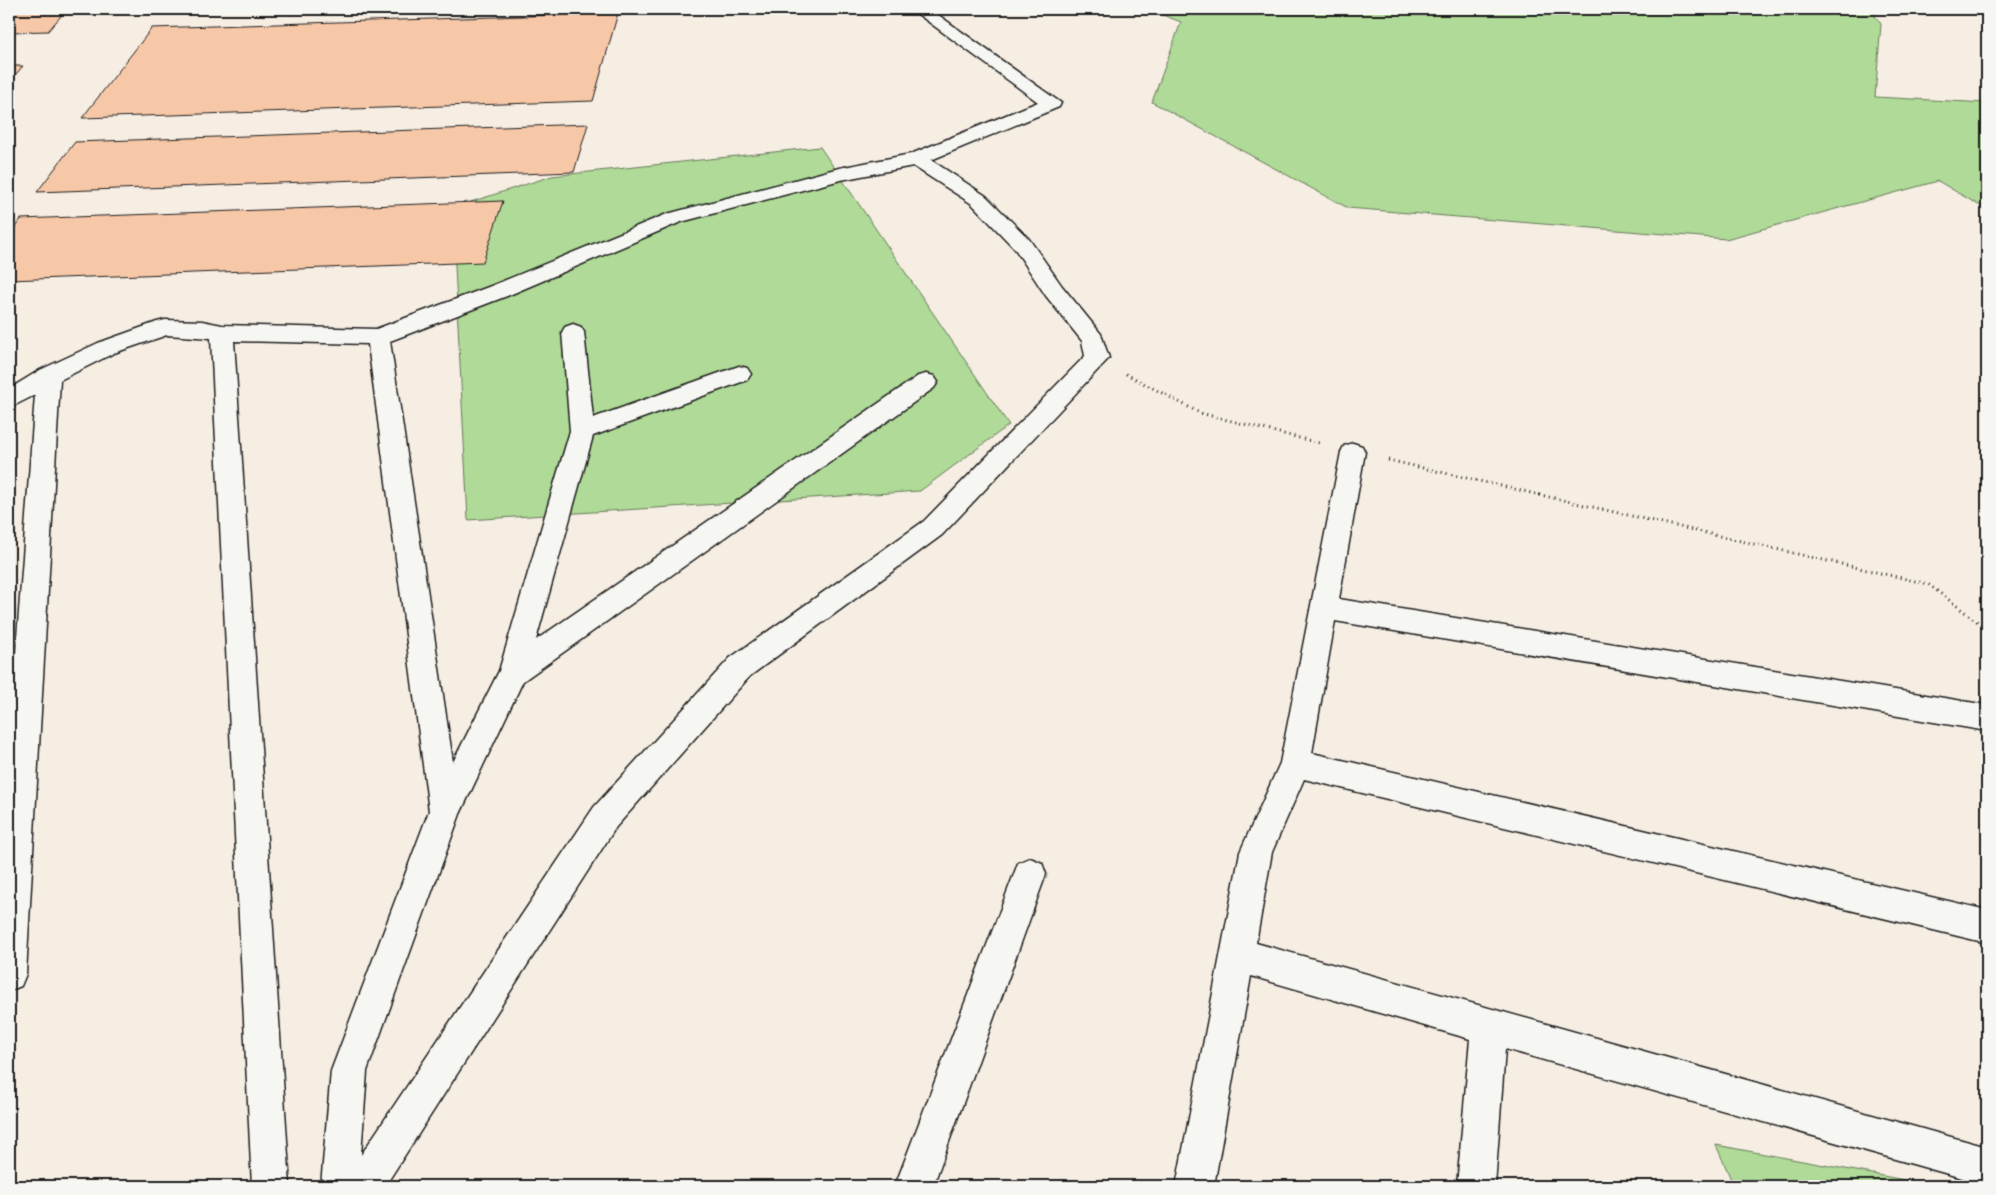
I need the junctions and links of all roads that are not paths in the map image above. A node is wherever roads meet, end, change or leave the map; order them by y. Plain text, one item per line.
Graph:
1 (919, 9) edge
2 (916, 159) junction
3 (573, 332) dead end
4 (222, 333) junction
5 (378, 337) junction
6 (739, 374) dead end
7 (48, 376) junction
8 (926, 382) dead end
9 (9, 400) edge
10 (582, 431) junction
11 (1353, 452) road end
12 (1324, 608) junction
13 (513, 672) junction
14 (1987, 718) edge
15 (1295, 763) junction
16 (445, 811) junction
17 (1030, 874) dead end
18 (1987, 927) edge
19 (1238, 955) junction
20 (9, 974) edge
21 (1489, 1028) junction
22 (1987, 1166) edge
23 (272, 1186) edge
24 (340, 1186) edge
25 (363, 1186) edge
26 (914, 1186) edge
27 (1195, 1186) edge
28 (1476, 1186) edge

1 - 2 street
2 - 5 street
2 - 25 street
3 - 10 street
4 - 5 street
4 - 7 street
4 - 23 street
5 - 16 street
6 - 10 street
7 - 9 street
7 - 20 street
8 - 13 street
10 - 13 street
11 - 12 street
12 - 14 street
12 - 15 street
13 - 16 street
15 - 18 street
15 - 19 street
16 - 24 street
17 - 26 street
19 - 21 street
19 - 27 street
21 - 22 street
21 - 28 street

